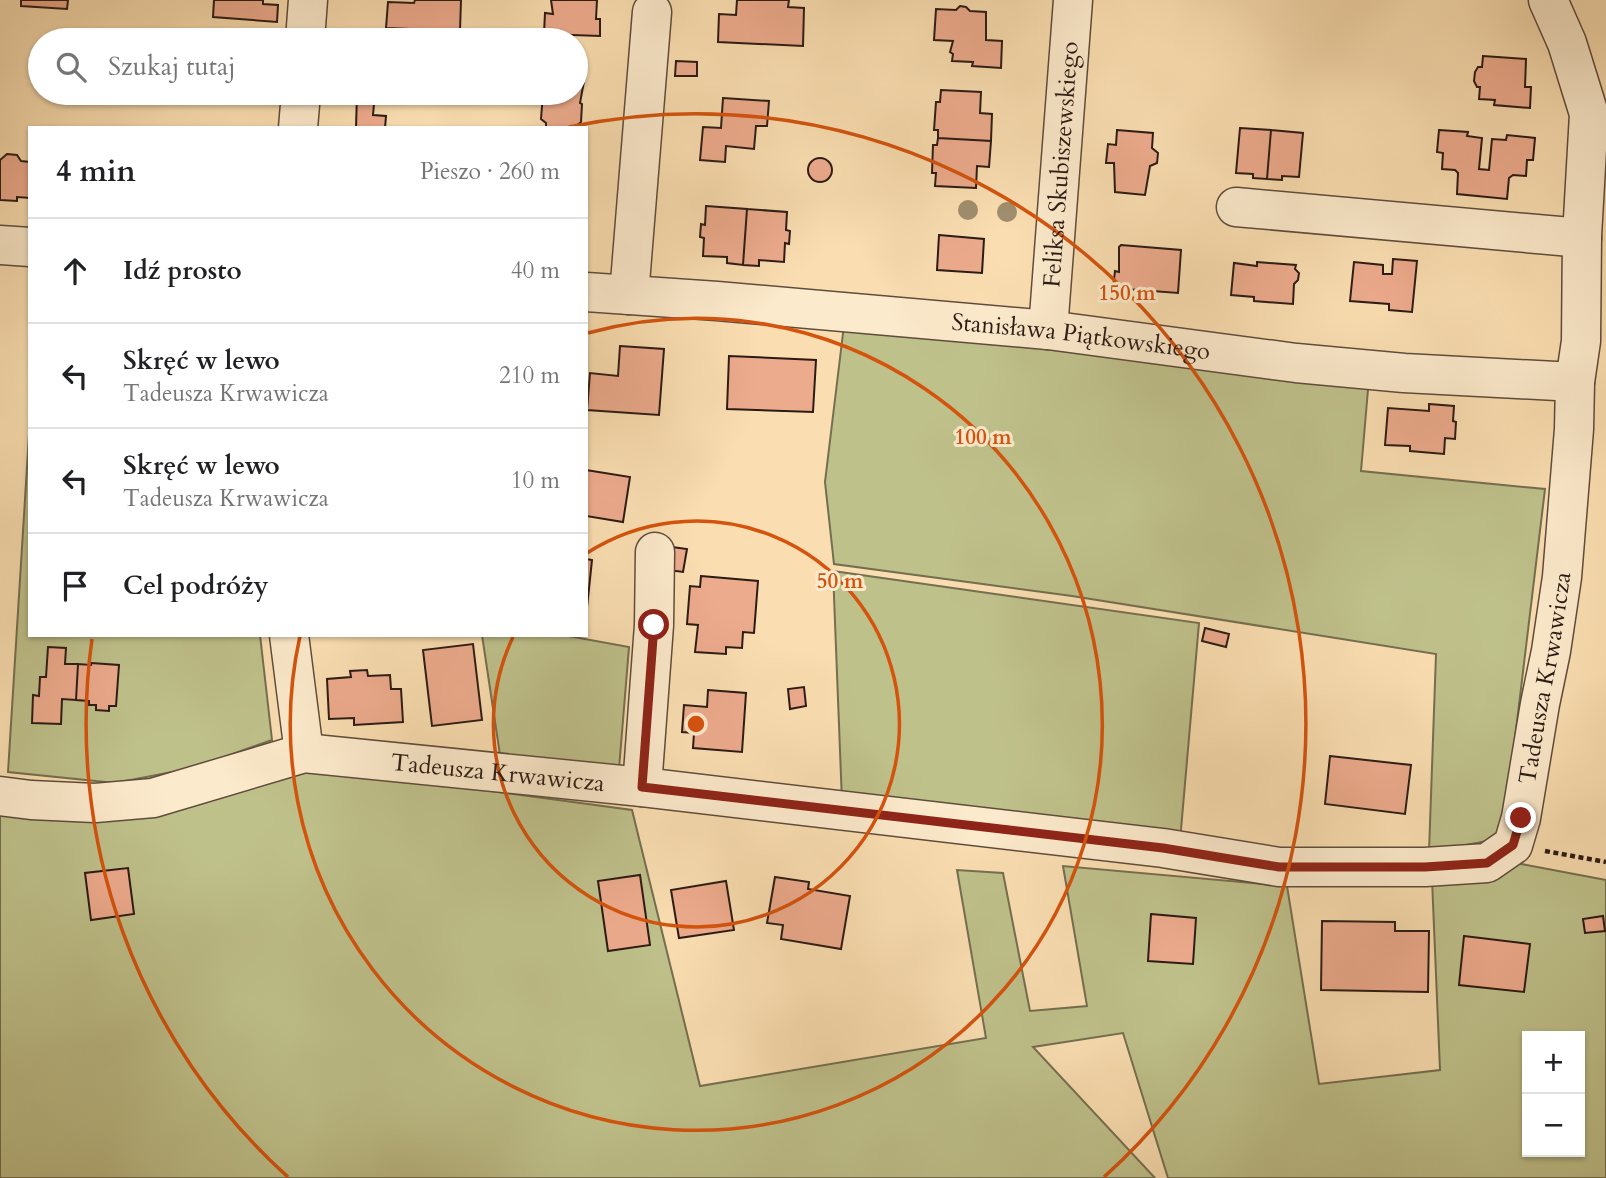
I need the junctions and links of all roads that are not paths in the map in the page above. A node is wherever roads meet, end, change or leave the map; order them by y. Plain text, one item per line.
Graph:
1 (308, 0) edge
2 (1073, 0) edge
3 (1548, 0) edge
4 (652, 12) dead end
5 (306, 28) edge
6 (300, 105) edge
7 (298, 126) edge
8 (1236, 207) dead end
9 (1582, 238) junction
10 (0, 245) edge
11 (28, 247) edge
12 (588, 292) edge
13 (629, 295) junction
14 (1048, 330) junction
15 (1575, 382) junction
16 (655, 552) dead end
17 (289, 637) edge
18 (304, 753) junction
19 (642, 787) junction
20 (0, 796) edge

1 - 5 street
2 - 14 street, Feliksa Skubiszewskiego
3 - 9 street, Tadeusza Krwawicza
4 - 13 street
6 - 7 street
8 - 9 street
9 - 15 street, Tadeusza Krwawicza
10 - 11 street
12 - 13 street, Stanisława Piątkowskiego
13 - 14 street, Stanisława Piątkowskiego
14 - 15 street, Stanisława Piątkowskiego
15 - 19 street, Tadeusza Krwawicza
16 - 19 street
17 - 18 street
18 - 19 street, Tadeusza Krwawicza
18 - 20 street, Tadeusza Krwawicza

